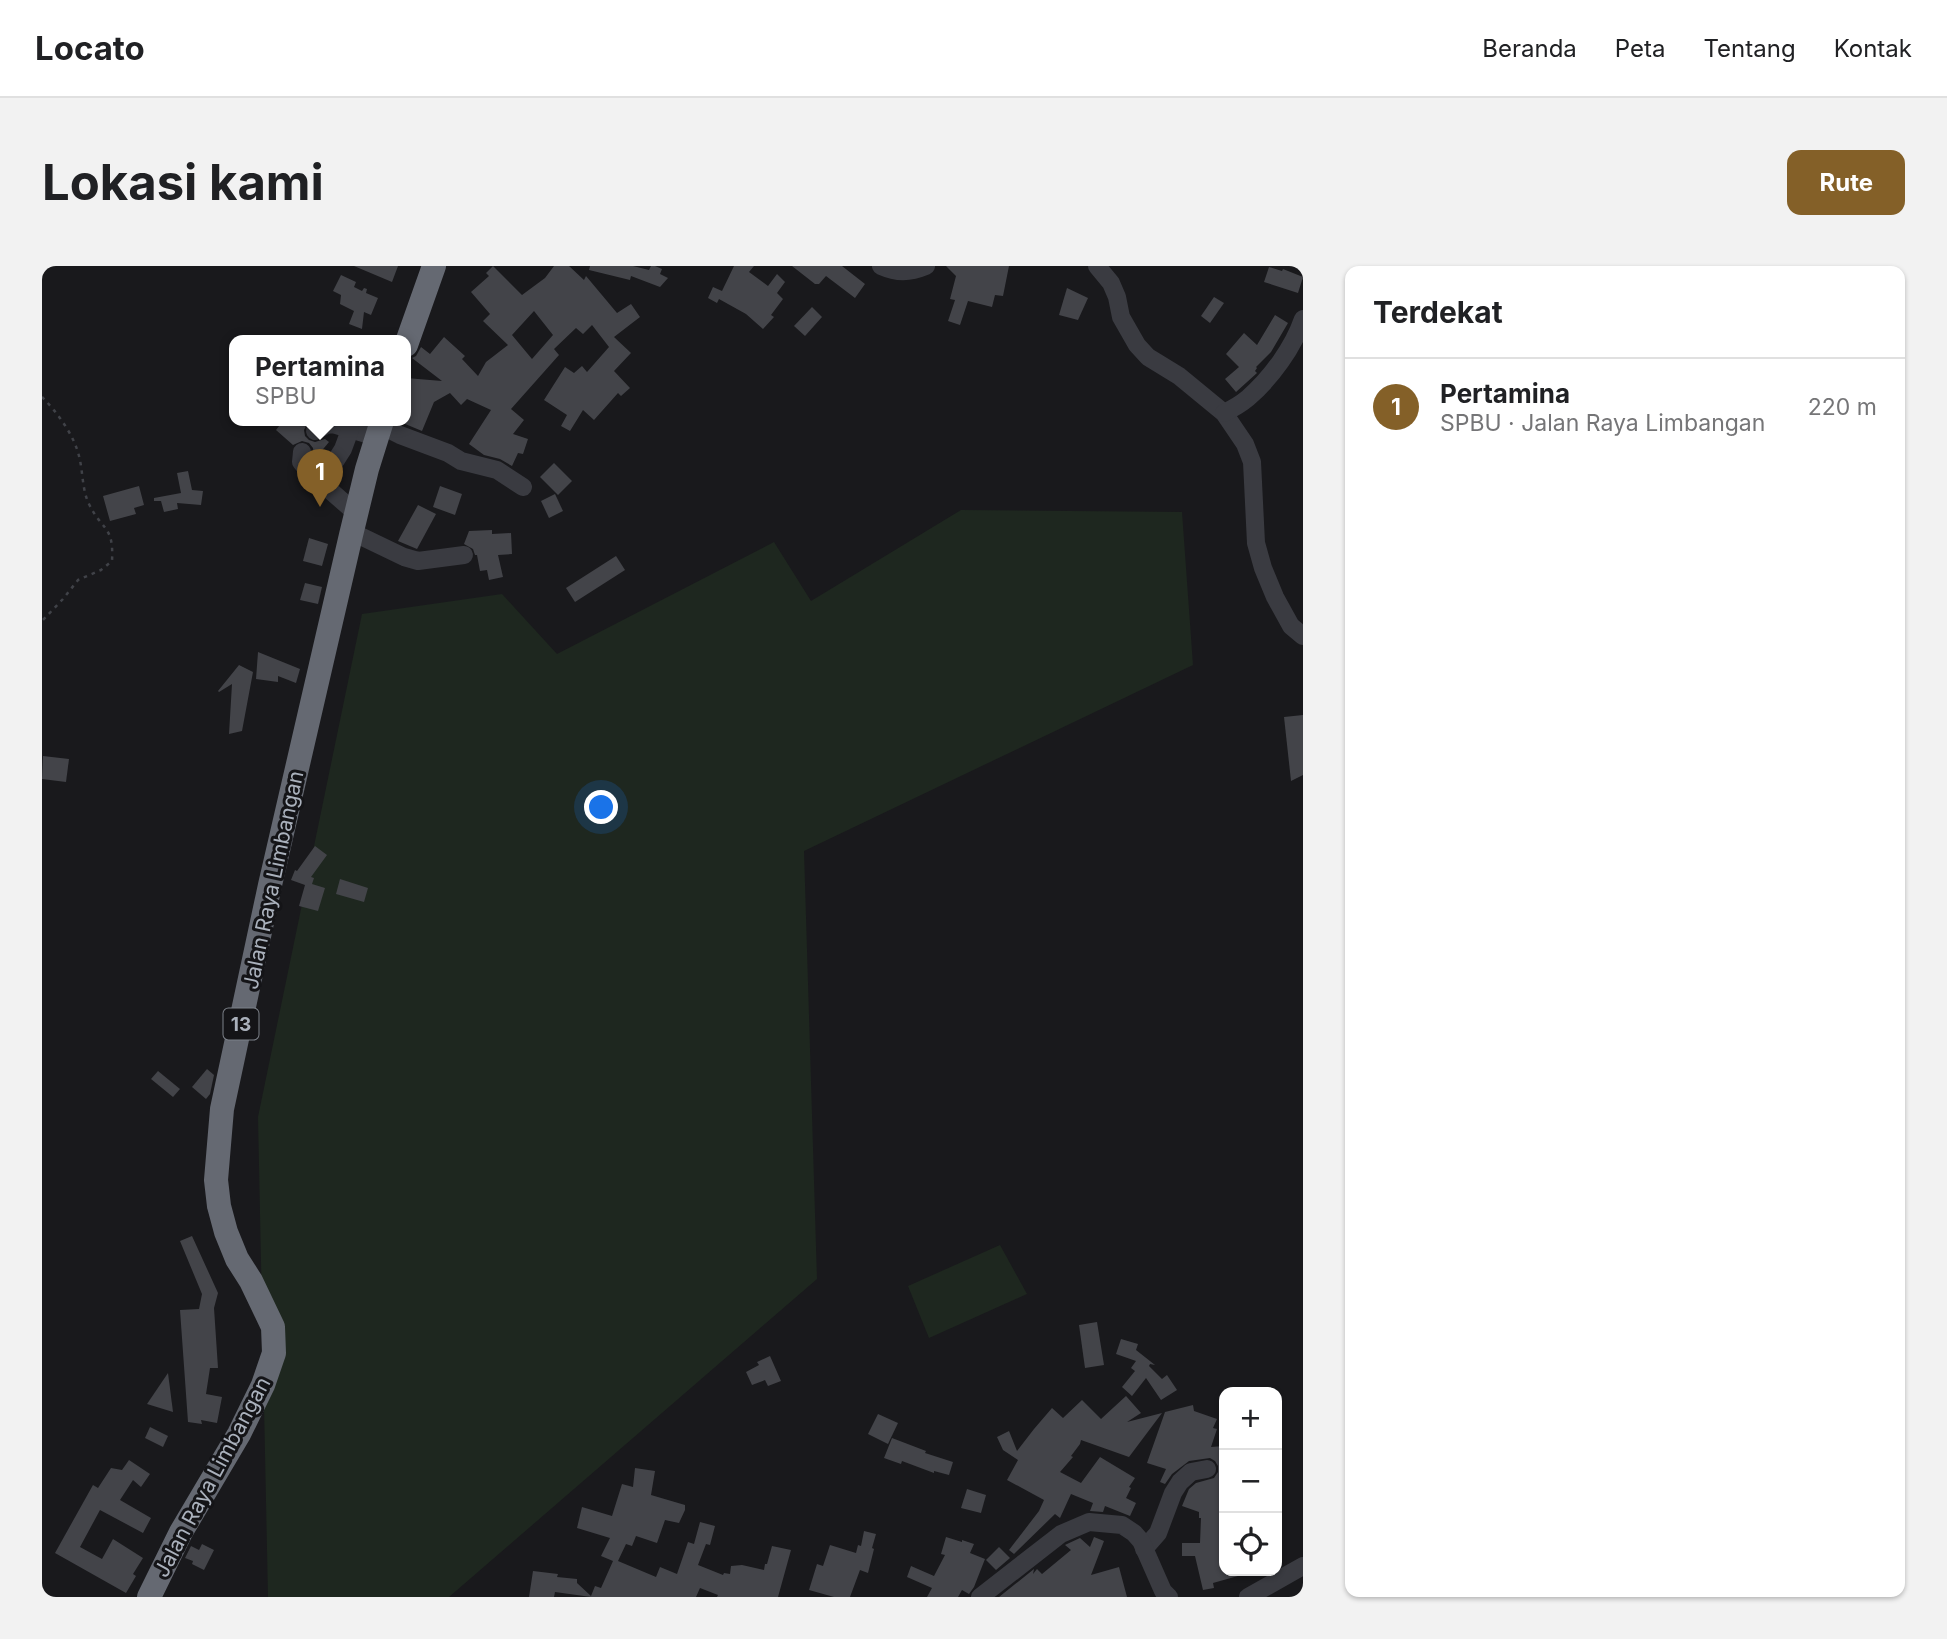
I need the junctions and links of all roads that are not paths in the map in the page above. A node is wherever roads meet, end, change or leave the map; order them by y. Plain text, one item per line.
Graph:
1 (434, 266) edge
2 (881, 266) edge
3 (926, 266) edge
4 (1097, 266) edge
5 (1303, 319) edge
6 (410, 335) edge
7 (1224, 413) junction
8 (324, 426) edge
9 (339, 426) edge
10 (380, 428) edge
11 (350, 430) junction
12 (315, 431) dead end
13 (302, 452) dead end
14 (322, 482) junction
15 (523, 487) dead end
16 (354, 522) junction
17 (464, 555) dead end
18 (1303, 636) edge
19 (1208, 1469) dead end
20 (1144, 1549) junction
21 (1303, 1566) edge
22 (149, 1597) edge
23 (980, 1597) edge
24 (1169, 1597) edge
25 (1248, 1597) edge

1 - 6 highway
2 - 3 street
4 - 7 street
5 - 7 street
7 - 18 street
8 - 12 street
9 - 11 street
10 - 11 street
10 - 15 street
10 - 16 highway, Jalan Raya Limbangan / 13
11 - 14 street
13 - 14 street
14 - 16 street
16 - 17 street
16 - 22 highway, Jalan Raya Limbangan / 13
19 - 20 street
20 - 23 street
20 - 24 street
21 - 25 street

